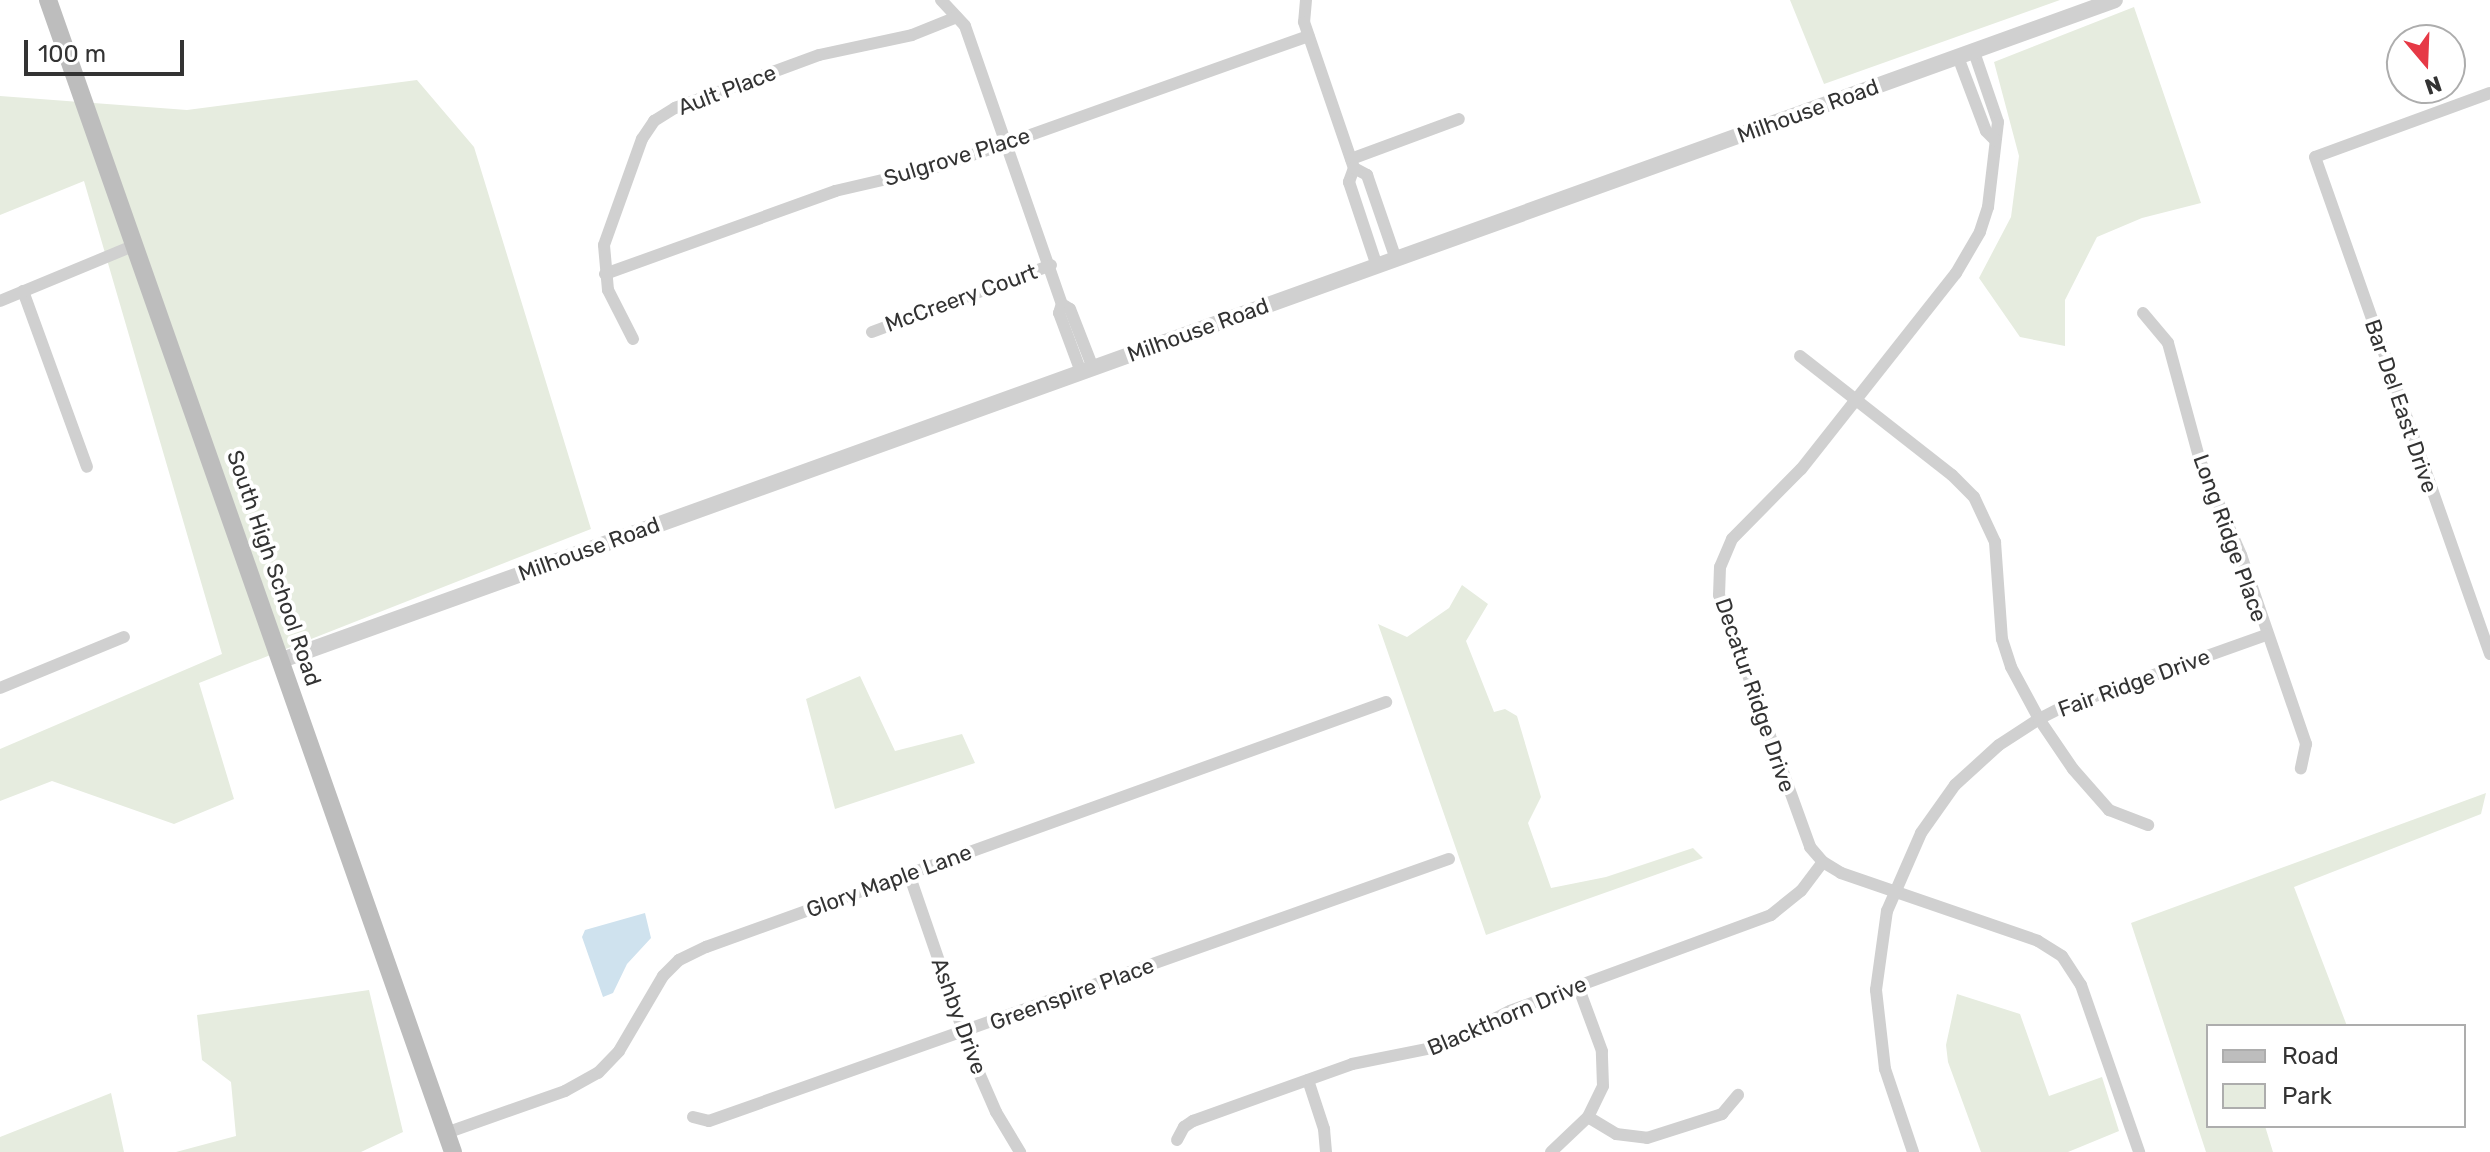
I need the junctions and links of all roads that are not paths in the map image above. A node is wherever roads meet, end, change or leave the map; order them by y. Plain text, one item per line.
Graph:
1 (48, 0) edge
2 (941, 0) edge
3 (1306, 0) edge
4 (2115, 0) edge
5 (957, 17) junction
6 (1308, 36) junction
7 (1966, 54) junction
8 (2490, 93) edge
9 (1459, 119) dead end
10 (1008, 143) junction
11 (1352, 163) junction
12 (135, 245) junction
13 (1396, 259) junction
14 (1051, 265) junction
15 (1377, 266) junction
16 (605, 274) junction
17 (23, 291) junction
18 (0, 301) edge
19 (2143, 313) dead end
20 (872, 332) dead end
21 (633, 339) dead end
22 (1800, 356) dead end
23 (1087, 370) junction
24 (1855, 399) junction
25 (87, 467) dead end
26 (2266, 635) junction
27 (124, 637) dead end
28 (2489, 654) edge
29 (282, 660) junction
30 (0, 688) edge
31 (1386, 702) dead end
32 (2039, 719) junction
33 (2301, 768) dead end
34 (2148, 825) dead end
35 (1449, 859) dead end
36 (1823, 862) junction
37 (909, 874) junction
38 (1893, 891) junction
39 (1578, 986) junction
40 (963, 1033) junction
41 (1308, 1080) junction
42 (1738, 1095) dead end
43 (693, 1117) dead end
44 (1588, 1117) junction
45 (446, 1133) junction
46 (1177, 1140) dead end
47 (453, 1152) edge
48 (1020, 1152) edge
49 (1326, 1152) edge
50 (1551, 1152) edge
51 (1913, 1152) edge
52 (2139, 1152) edge

1 - 12 main road, South High School Road
2 - 5 street
3 - 6 street
4 - 7 street, Milhouse Road
5 - 10 street
5 - 16 street, Ault Place
6 - 10 street, Sulgrove Place
6 - 11 street
7 - 13 street, Milhouse Road
7 - 24 street, Decatur Ridge Drive
8 - 28 street, Bar Del East Drive
9 - 11 street
10 - 14 street
10 - 16 street, Sulgrove Place
11 - 13 street
11 - 15 street
12 - 17 street
12 - 29 main road, South High School Road
13 - 15 street, Milhouse Road
14 - 20 street, McCreery Court
14 - 23 street
15 - 23 street, Milhouse Road
16 - 21 street
17 - 18 street
17 - 25 street
19 - 26 street, Long Ridge Place
22 - 24 street
23 - 29 street, Milhouse Road
24 - 32 street
24 - 36 street, Decatur Ridge Drive
26 - 32 street, Fair Ridge Drive
26 - 33 street, Long Ridge Place
27 - 30 street
29 - 45 main road, South High School Road
31 - 37 street, Glory Maple Lane
32 - 34 street
32 - 38 street, Fair Ridge Drive
35 - 40 street, Greenspire Place
36 - 38 street
36 - 39 street, Blackthorn Drive
37 - 40 street, Ashby Drive
37 - 45 street, Glory Maple Lane
38 - 51 street, Fair Ridge Drive
38 - 52 street
39 - 41 street, Blackthorn Drive
39 - 44 street
40 - 43 street, Greenspire Place
40 - 48 street, Ashby Drive
41 - 46 street, Blackthorn Drive
41 - 49 street
42 - 44 street
44 - 50 street
45 - 47 main road, South High School Road

